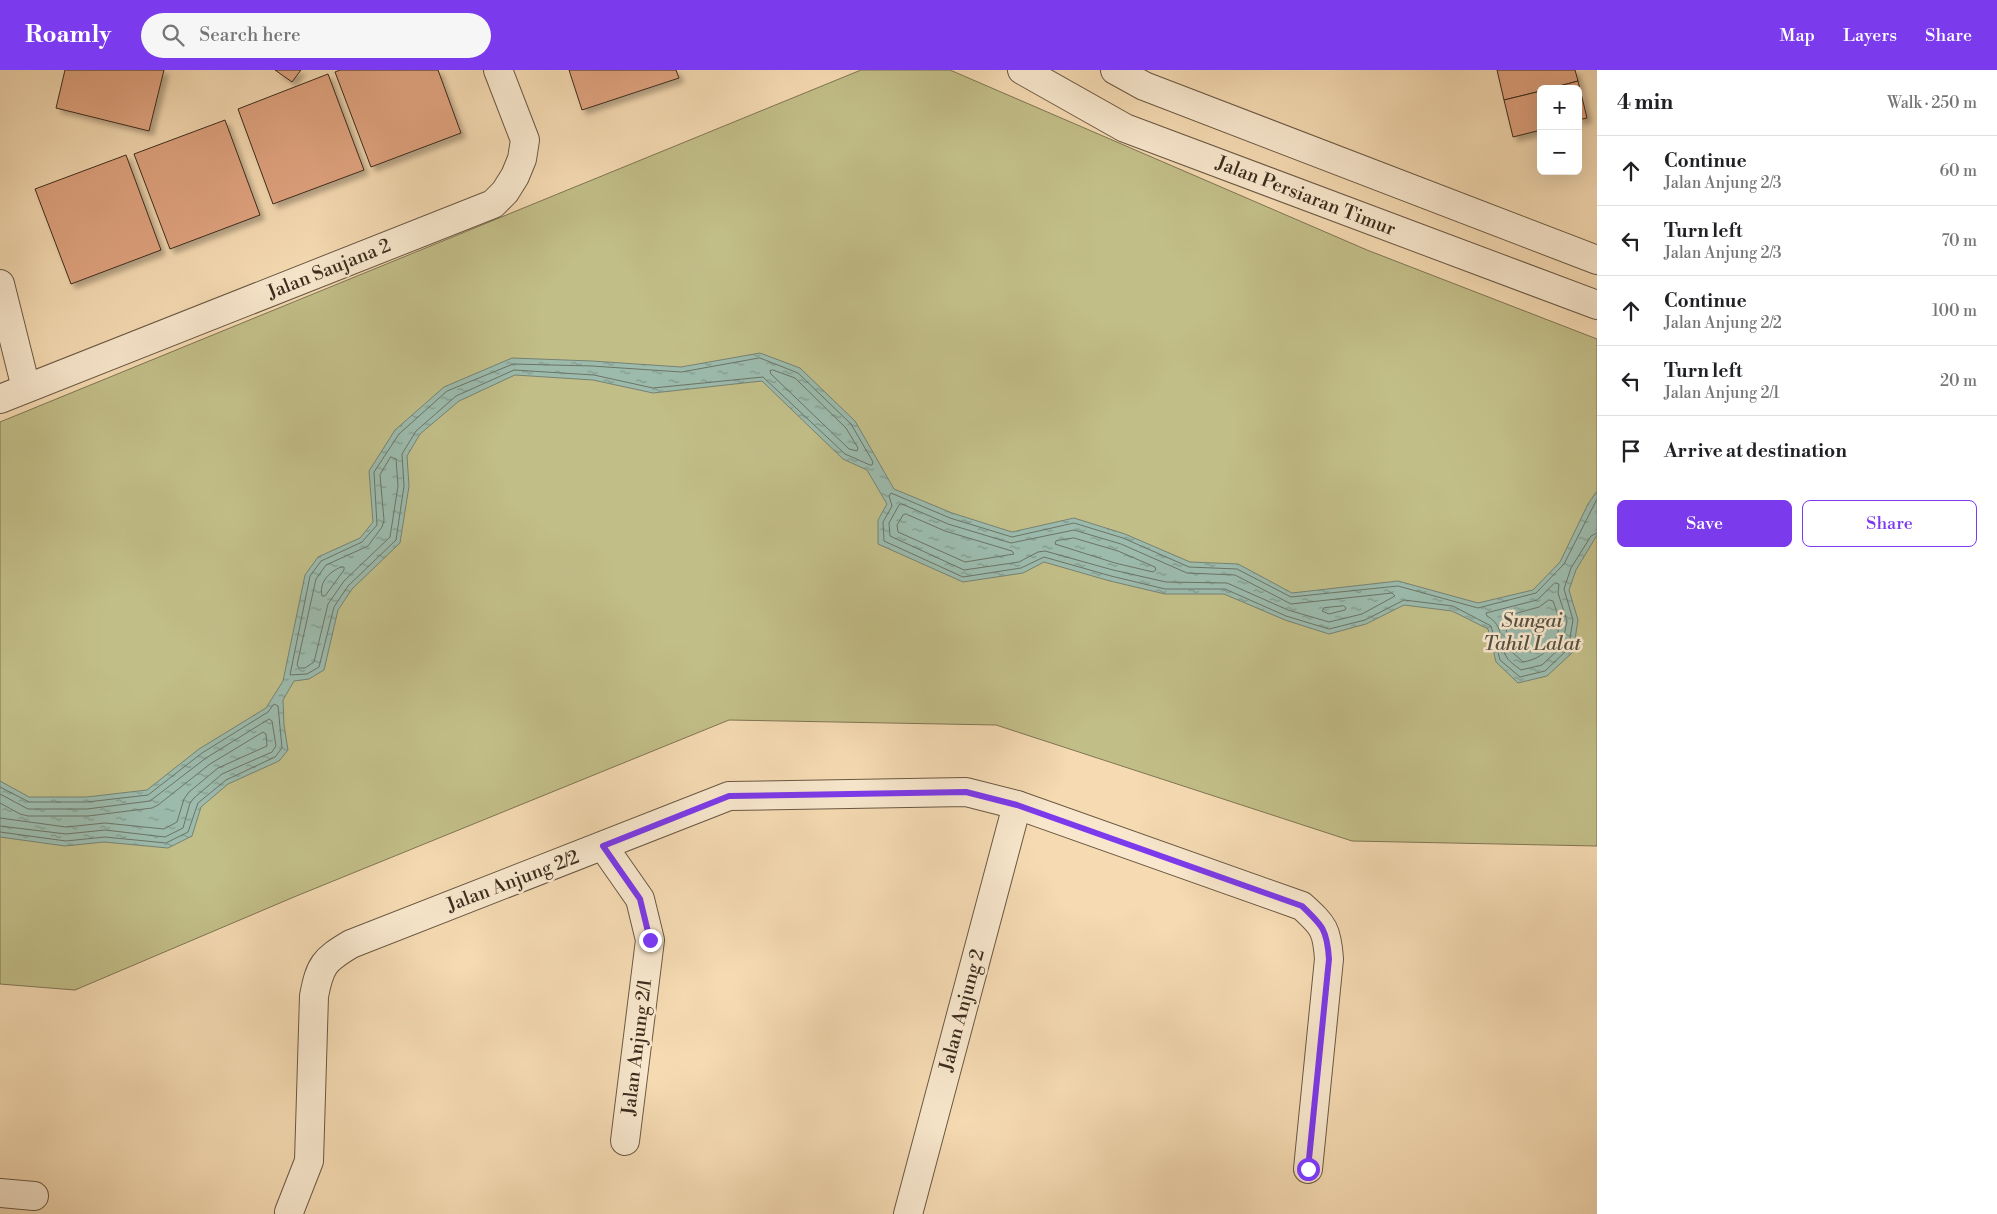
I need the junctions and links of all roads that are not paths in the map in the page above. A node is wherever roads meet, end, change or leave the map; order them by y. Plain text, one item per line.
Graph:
1 (498, 70) edge
2 (1022, 70) edge
3 (1114, 70) edge
4 (1597, 260) edge
5 (0, 284) edge
6 (1597, 305) edge
7 (26, 388) junction
8 (0, 399) edge
9 (1017, 805) junction
10 (603, 846) junction
11 (625, 1141) dead end
12 (1308, 1169) dead end
13 (0, 1193) edge
14 (34, 1196) dead end
15 (289, 1212) dead end
16 (908, 1214) edge

1 - 7 street, Jalan Saujana 2
2 - 6 street, Jalan Persiaran Timur
3 - 4 street
5 - 7 street
7 - 8 street, Jalan Saujana 2
9 - 10 street, Jalan Anjung 2/2
9 - 12 street, Jalan Anjung 2/2
9 - 16 street, Jalan Anjung 2
10 - 11 street, Jalan Anjung 2/1
10 - 15 street, Jalan Anjung 2/2
13 - 14 street

